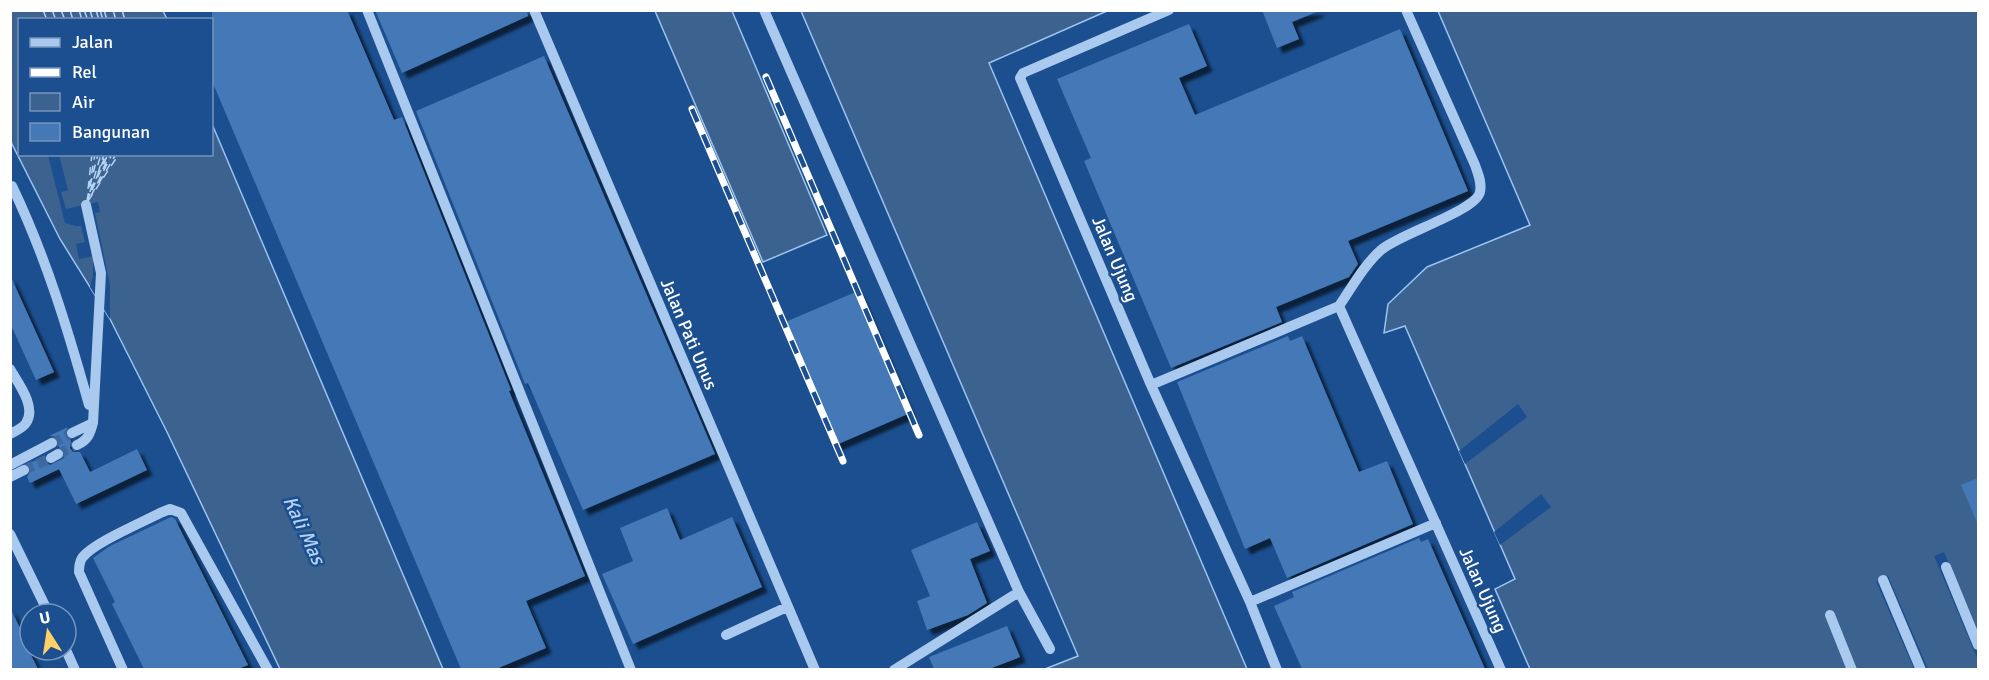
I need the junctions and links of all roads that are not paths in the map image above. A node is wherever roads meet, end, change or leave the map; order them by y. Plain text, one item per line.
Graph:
1 (367, 10) edge
2 (534, 10) edge
3 (764, 10) edge
4 (1169, 10) edge
5 (1406, 10) edge
6 (12, 186) dead end
7 (86, 205) dead end
8 (1339, 306) junction
9 (10, 369) edge
10 (1151, 385) junction
11 (92, 418) junction
12 (72, 433) tunnel mouth
13 (10, 434) edge
14 (52, 443) tunnel mouth
15 (77, 445) tunnel mouth
16 (10, 465) edge
17 (24, 470) tunnel mouth
18 (10, 477) edge
19 (1436, 523) junction
20 (10, 534) edge
21 (1946, 567) dead end
22 (1883, 580) dead end
23 (1019, 592) junction
24 (42, 602) edge
25 (1250, 602) junction
26 (787, 607) junction
27 (1830, 615) dead end
28 (726, 635) dead end
29 (1978, 645) edge
30 (1050, 649) dead end
31 (123, 669) edge
32 (268, 669) edge
33 (631, 669) edge
34 (815, 669) edge
35 (894, 669) edge
36 (1277, 669) edge
37 (1501, 669) edge
38 (1852, 669) edge
39 (1921, 669) edge

1 - 33 street
2 - 26 street, Jalan Pati Unus
3 - 23 street
4 - 10 street, Jalan Ujung
5 - 8 street
6 - 11 street
7 - 11 street
8 - 10 street
8 - 19 street, Jalan Ujung
9 - 13 street
10 - 25 street, Jalan Ujung
11 - 12 street
11 - 15 street
14 - 16 street
17 - 18 street
19 - 25 street
19 - 37 street, Jalan Ujung
20 - 24 street
21 - 29 street
22 - 39 street
23 - 30 street
23 - 35 street
25 - 36 street, Jalan Ujung
26 - 28 street
26 - 34 street, Jalan Pati Unus
27 - 38 street
31 - 32 street

